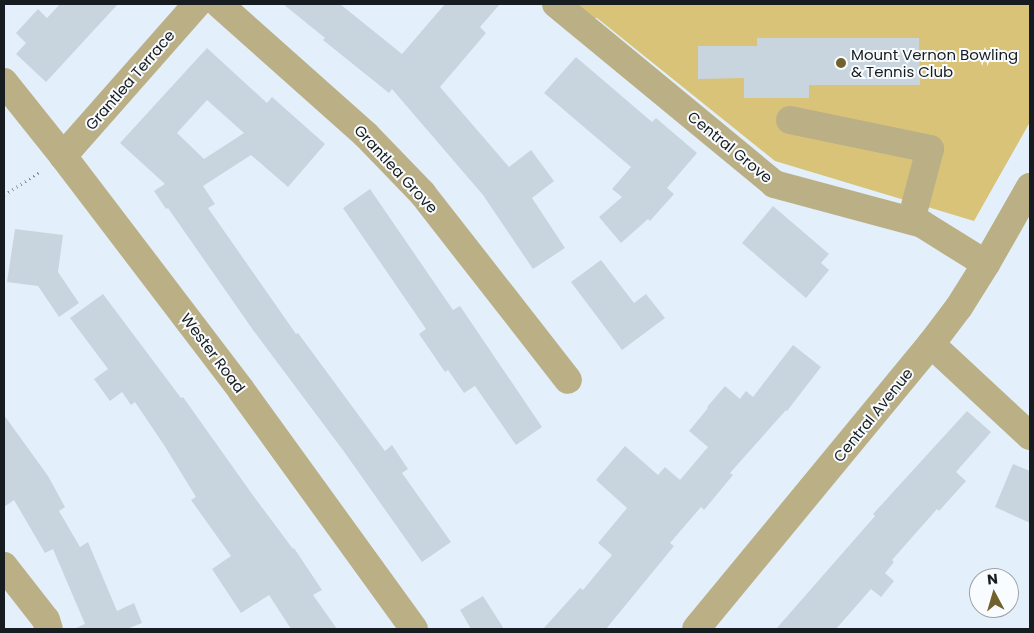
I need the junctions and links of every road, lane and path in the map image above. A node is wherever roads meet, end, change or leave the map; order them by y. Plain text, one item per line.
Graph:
1 (197, 4) edge
2 (218, 4) edge
3 (556, 4) edge
4 (4, 82) edge
5 (790, 120) dead end
6 (63, 156) junction
7 (1030, 187) edge
8 (4, 195) edge
9 (911, 221) junction
10 (986, 264) junction
11 (931, 344) junction
12 (568, 380) dead end
13 (1030, 436) edge
14 (4, 566) edge
15 (49, 629) edge
16 (414, 629) edge
17 (696, 629) edge

1 - 6 street, Grantlea Terrace
2 - 12 street, Grantlea Grove
3 - 9 street, Central Grove
4 - 6 street, Wester Road
5 - 9 street
6 - 8 path
6 - 16 street, Wester Road
7 - 10 street, Central Avenue
9 - 10 street, Central Grove
10 - 11 street, Central Avenue
11 - 13 street
11 - 17 street, Central Avenue
14 - 15 street

